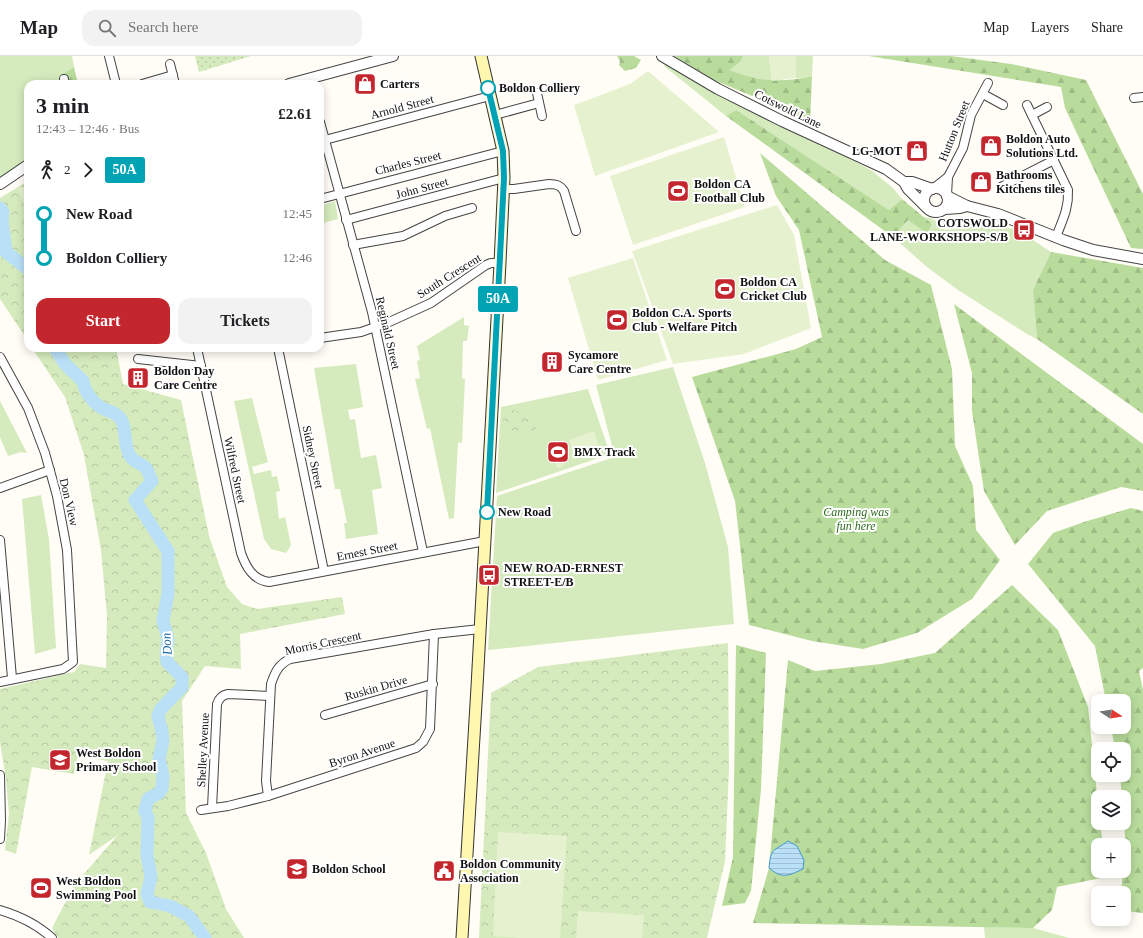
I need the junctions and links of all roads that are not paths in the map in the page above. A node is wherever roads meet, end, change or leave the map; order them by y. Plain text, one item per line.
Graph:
1 (109, 56) edge
2 (393, 56) edge
3 (481, 56) edge
4 (662, 56) edge
5 (170, 64) dead end
6 (173, 75) junction
7 (115, 80) edge
8 (156, 80) edge
9 (174, 80) edge
10 (312, 80) edge
11 (988, 83) dead end
12 (537, 93) dead end
13 (983, 94) junction
14 (490, 96) junction
15 (1143, 97) edge
16 (1134, 98) dead end
17 (539, 103) junction
18 (1003, 105) dead end
19 (1027, 105) dead end
20 (1047, 107) dead end
21 (494, 115) junction
22 (1032, 115) junction
23 (542, 116) dead end
24 (324, 139) edge
25 (324, 146) edge
26 (503, 151) junction
27 (1054, 160) junction
28 (24, 168) edge
29 (948, 177) junction
30 (904, 182) junction
31 (0, 184) edge
32 (503, 187) junction
33 (1001, 187) dead end
34 (933, 188) junction
35 (339, 193) junction
36 (947, 195) junction
37 (324, 198) edge
38 (968, 206) junction
39 (926, 207) junction
40 (472, 208) dead end
41 (945, 209) junction
42 (346, 220) junction
43 (576, 231) dead end
44 (1056, 238) junction
45 (353, 244) junction
46 (1143, 259) edge
47 (500, 264) junction
48 (375, 328) junction
49 (324, 337) edge
50 (198, 352) edge
51 (279, 352) edge
52 (0, 357) edge
53 (138, 359) dead end
54 (201, 366) junction
55 (50, 470) junction
56 (0, 488) edge
57 (0, 540) edge
58 (485, 541) junction
59 (423, 552) junction
60 (324, 571) junction
61 (254, 576) joint
62 (480, 629) junction
63 (434, 634) junction
64 (12, 678) junction
65 (0, 682) edge
66 (433, 684) junction
67 (270, 696) junction
68 (325, 716) dead end
69 (0, 775) edge
70 (268, 796) junction
71 (212, 808) junction
72 (201, 810) dead end
73 (0, 839) edge
74 (0, 910) edge
75 (52, 938) edge
76 (462, 938) edge

1 - 7 street
2 - 10 street
3 - 14 main road
4 - 30 street, Cotswold Lane
5 - 6 street
6 - 8 street
6 - 9 street
11 - 13 street, Hutton Street
12 - 17 street
13 - 18 street, Hutton Street
13 - 29 street, Hutton Street
14 - 21 main road
14 - 24 street, Arnold Street
15 - 16 street
17 - 21 street
17 - 23 street
19 - 22 street
20 - 22 street
21 - 26 main road
22 - 27 street
25 - 35 street, Reginald Street
26 - 32 main road
26 - 35 street, Charles Street
27 - 33 street
27 - 44 street
28 - 31 street
29 - 34 street, Hutton Street
29 - 36 street, Hutton Street
30 - 34 street, Cotswold Lane
30 - 39 street, Cotswold Lane
32 - 42 street, John Street
32 - 43 street, John Street
32 - 47 main road
34 - 36 street
34 - 39 street
35 - 37 street, Charles Street
35 - 42 street, Reginald Street
36 - 38 street
36 - 41 street
38 - 41 street
38 - 44 street
39 - 41 street
40 - 45 street
42 - 45 street, Reginald Street
44 - 46 street
45 - 48 street, Reginald Street
47 - 48 street, South Crescent
47 - 58 main road
48 - 49 street, South Crescent
48 - 59 street, Reginald Street
50 - 54 street, Wilfred Street
51 - 60 street, Sidney Street
52 - 55 street, Don View
53 - 54 street
54 - 61 street, Wilfred Street
55 - 56 street
55 - 64 street, Don View
57 - 64 street
58 - 59 street, Ernest Street
58 - 62 main road
59 - 60 street, Ernest Street
60 - 61 street, Ernest Street
62 - 63 street, Morris Crescent
62 - 76 main road
63 - 66 street, Byron Avenue
63 - 67 street, Morris Crescent
64 - 65 street
66 - 68 street, Ruskin Drive
66 - 70 street, Byron Avenue
67 - 70 street, Morris Crescent
67 - 71 street, Shelley Avenue
69 - 73 street
70 - 71 street, Byron Avenue
71 - 72 street, Byron Avenue
74 - 75 street

